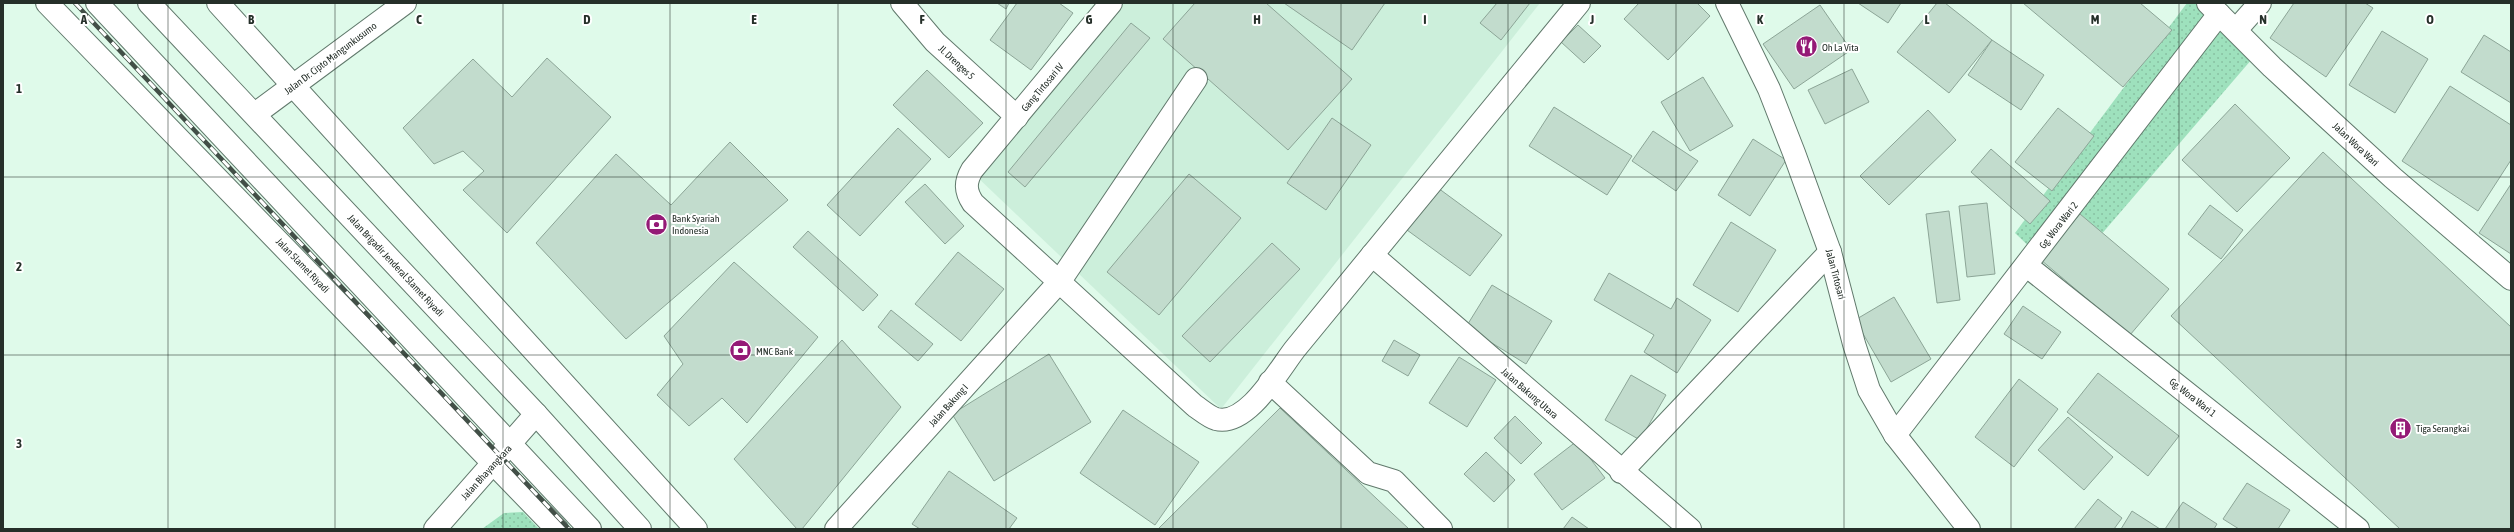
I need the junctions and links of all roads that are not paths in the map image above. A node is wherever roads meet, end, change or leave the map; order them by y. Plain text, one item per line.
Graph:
1 (47, 3) edge
2 (97, 3) edge
3 (149, 3) edge
4 (218, 3) edge
5 (405, 3) edge
6 (902, 3) edge
7 (1111, 3) edge
8 (1579, 3) edge
9 (1727, 3) edge
10 (2260, 3) edge
11 (2214, 8) edge
12 (2236, 30) junction
13 (1196, 79) dead end
14 (294, 85) junction
15 (255, 114) junction
16 (1017, 117) junction
17 (1830, 252) junction
18 (1372, 255) junction
19 (2027, 266) junction
20 (2511, 279) edge
21 (1060, 281) junction
22 (1270, 382) junction
23 (536, 414) junction
24 (1895, 435) junction
25 (511, 444) junction
26 (494, 462) junction
27 (1622, 472) junction
28 (435, 529) edge
29 (557, 529) edge
30 (590, 529) edge
31 (640, 529) edge
32 (696, 529) edge
33 (836, 529) edge
34 (1441, 529) edge
35 (1690, 529) edge
36 (1969, 529) edge
37 (2358, 529) edge

1 - 26 street, Jalan Slamet Riyadi
2 - 25 street
3 - 15 street, Jalan Brigadir Jenderal Slamet Riyadi
4 - 14 street
5 - 14 street, Jalan Dr. Cipto Mangunkusumo
6 - 16 street, Jl. Drenges 5
7 - 16 street, Gang Tirtosari IV
8 - 18 street
9 - 17 street, Jalan Tirtosari
10 - 12 street
11 - 12 street, Jalan Wora Wari
11 - 19 street, Gg. Wora Wari 2
12 - 20 street, Jalan Wora Wari
13 - 21 street, Jalan Bakung I
14 - 15 street, Jalan Dr. Cipto Mangunkusumo
14 - 32 street
15 - 23 street, Jalan Brigadir Jenderal Slamet Riyadi
16 - 21 street, Gang Tirtosari IV
17 - 24 street, Jalan Tirtosari
17 - 27 street
18 - 22 street
18 - 27 street, Jalan Bakung Utara
19 - 24 street, Gg. Wora Wari 2
19 - 37 street, Gg. Wora Wari 1
21 - 22 street
21 - 33 street, Jalan Bakung I
22 - 34 street
23 - 25 street, Jalan Bhayangkara
23 - 31 street, Jalan Brigadir Jenderal Slamet Riyadi
24 - 36 street, Jalan Tirtosari
25 - 26 street, Jalan Bhayangkara
25 - 30 street
26 - 28 street, Jalan Bhayangkara
26 - 29 street, Jalan Slamet Riyadi
27 - 35 street, Jalan Bakung Utara

